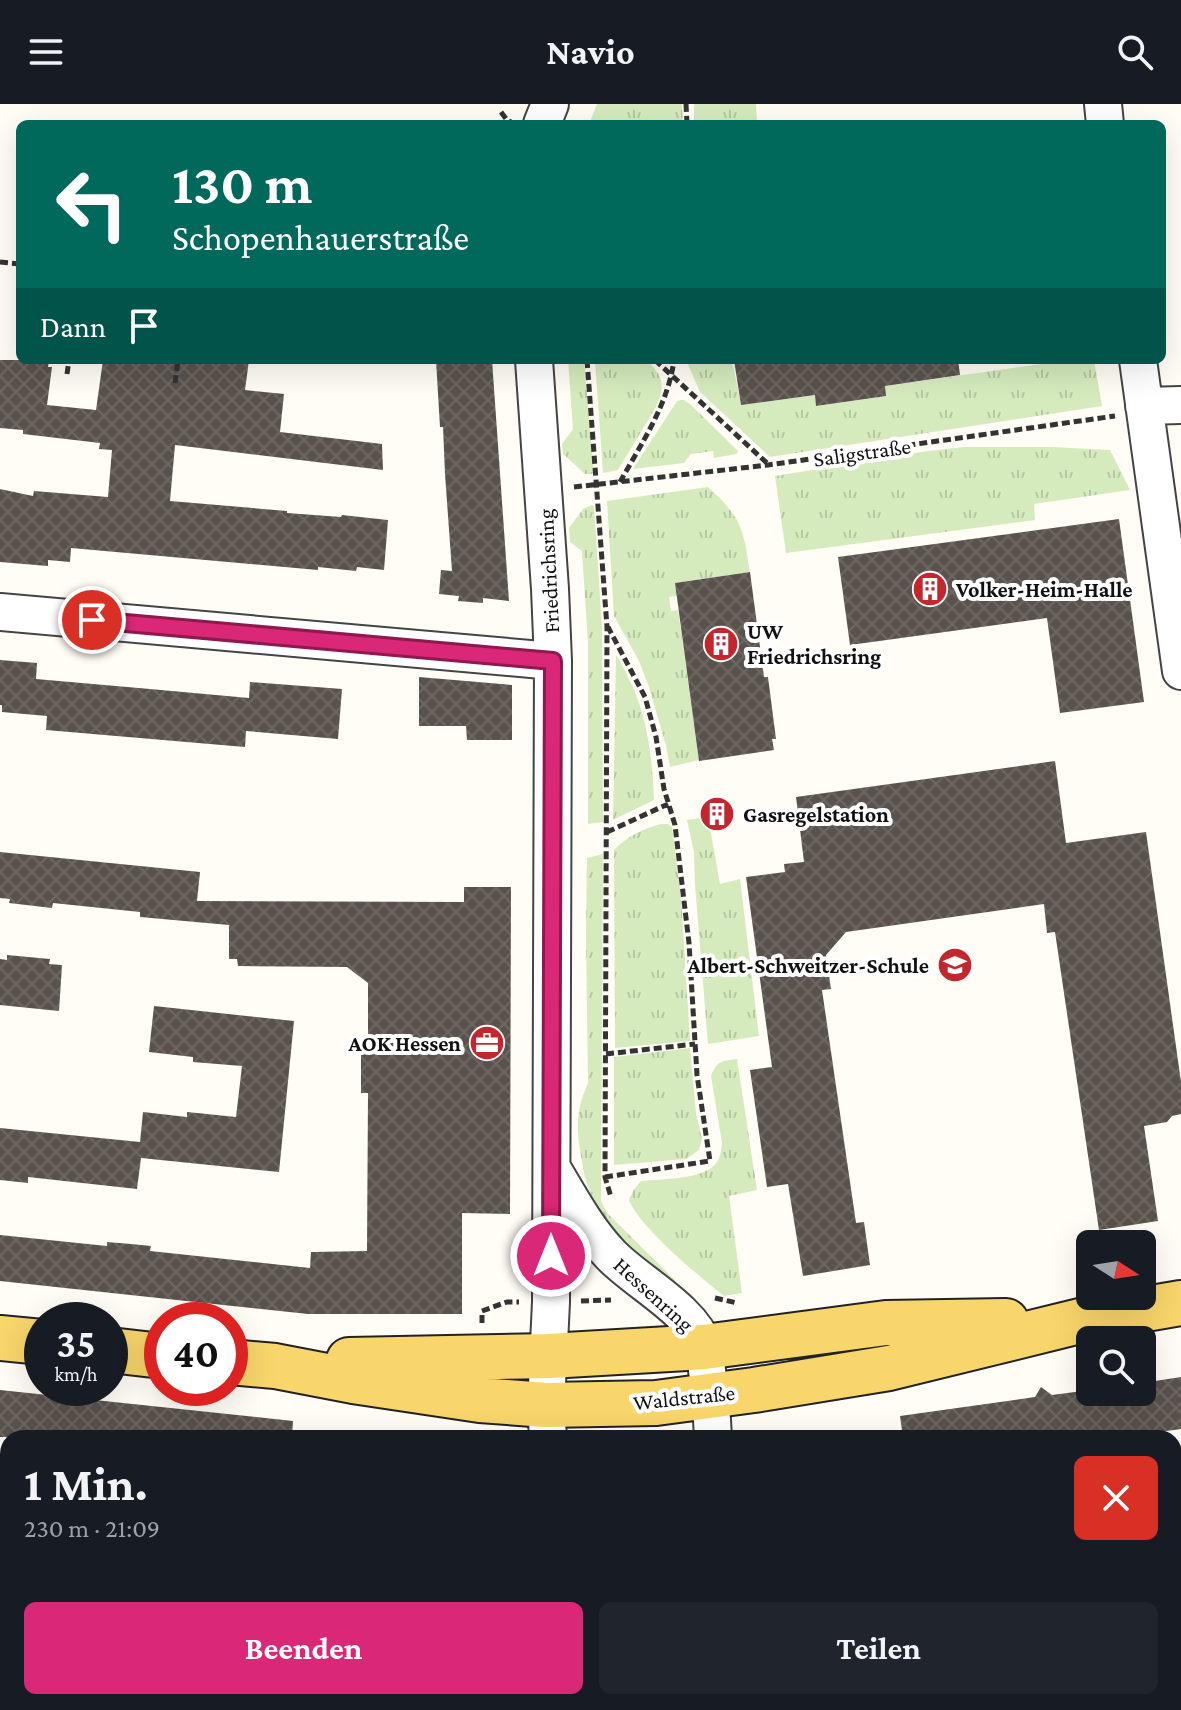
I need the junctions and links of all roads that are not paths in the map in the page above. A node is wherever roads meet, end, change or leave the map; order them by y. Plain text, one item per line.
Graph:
1 (534, 364) edge
2 (1139, 364) edge
3 (1181, 405) edge
4 (1144, 406) junction
5 (0, 612) edge
6 (553, 661) junction
7 (1181, 671) edge
8 (551, 1167) junction
9 (1181, 1303) edge
10 (1088, 1319) junction
11 (0, 1338) edge
12 (24, 1340) edge
13 (704, 1347) junction
14 (549, 1356) junction
15 (248, 1364) edge
16 (275, 1366) junction
17 (712, 1417) edge
18 (547, 1422) edge

1 - 6 street, Friedrichsring
2 - 4 street
3 - 4 street
4 - 7 street
5 - 6 street
6 - 8 street, Friedrichsring
8 - 13 street, Hessenring
8 - 14 street, Friedrichsring
9 - 10 main road, Waldstraße
10 - 13 main road, Waldstraße
10 - 17 main road, Waldstraße
11 - 12 main road
13 - 14 main road, Waldstraße
13 - 17 street, Hessenring
14 - 16 main road, Waldstraße
14 - 18 street, Friedrichsring
15 - 16 main road, Waldstraße
16 - 18 main road, Waldstraße
17 - 18 main road, Waldstraße

